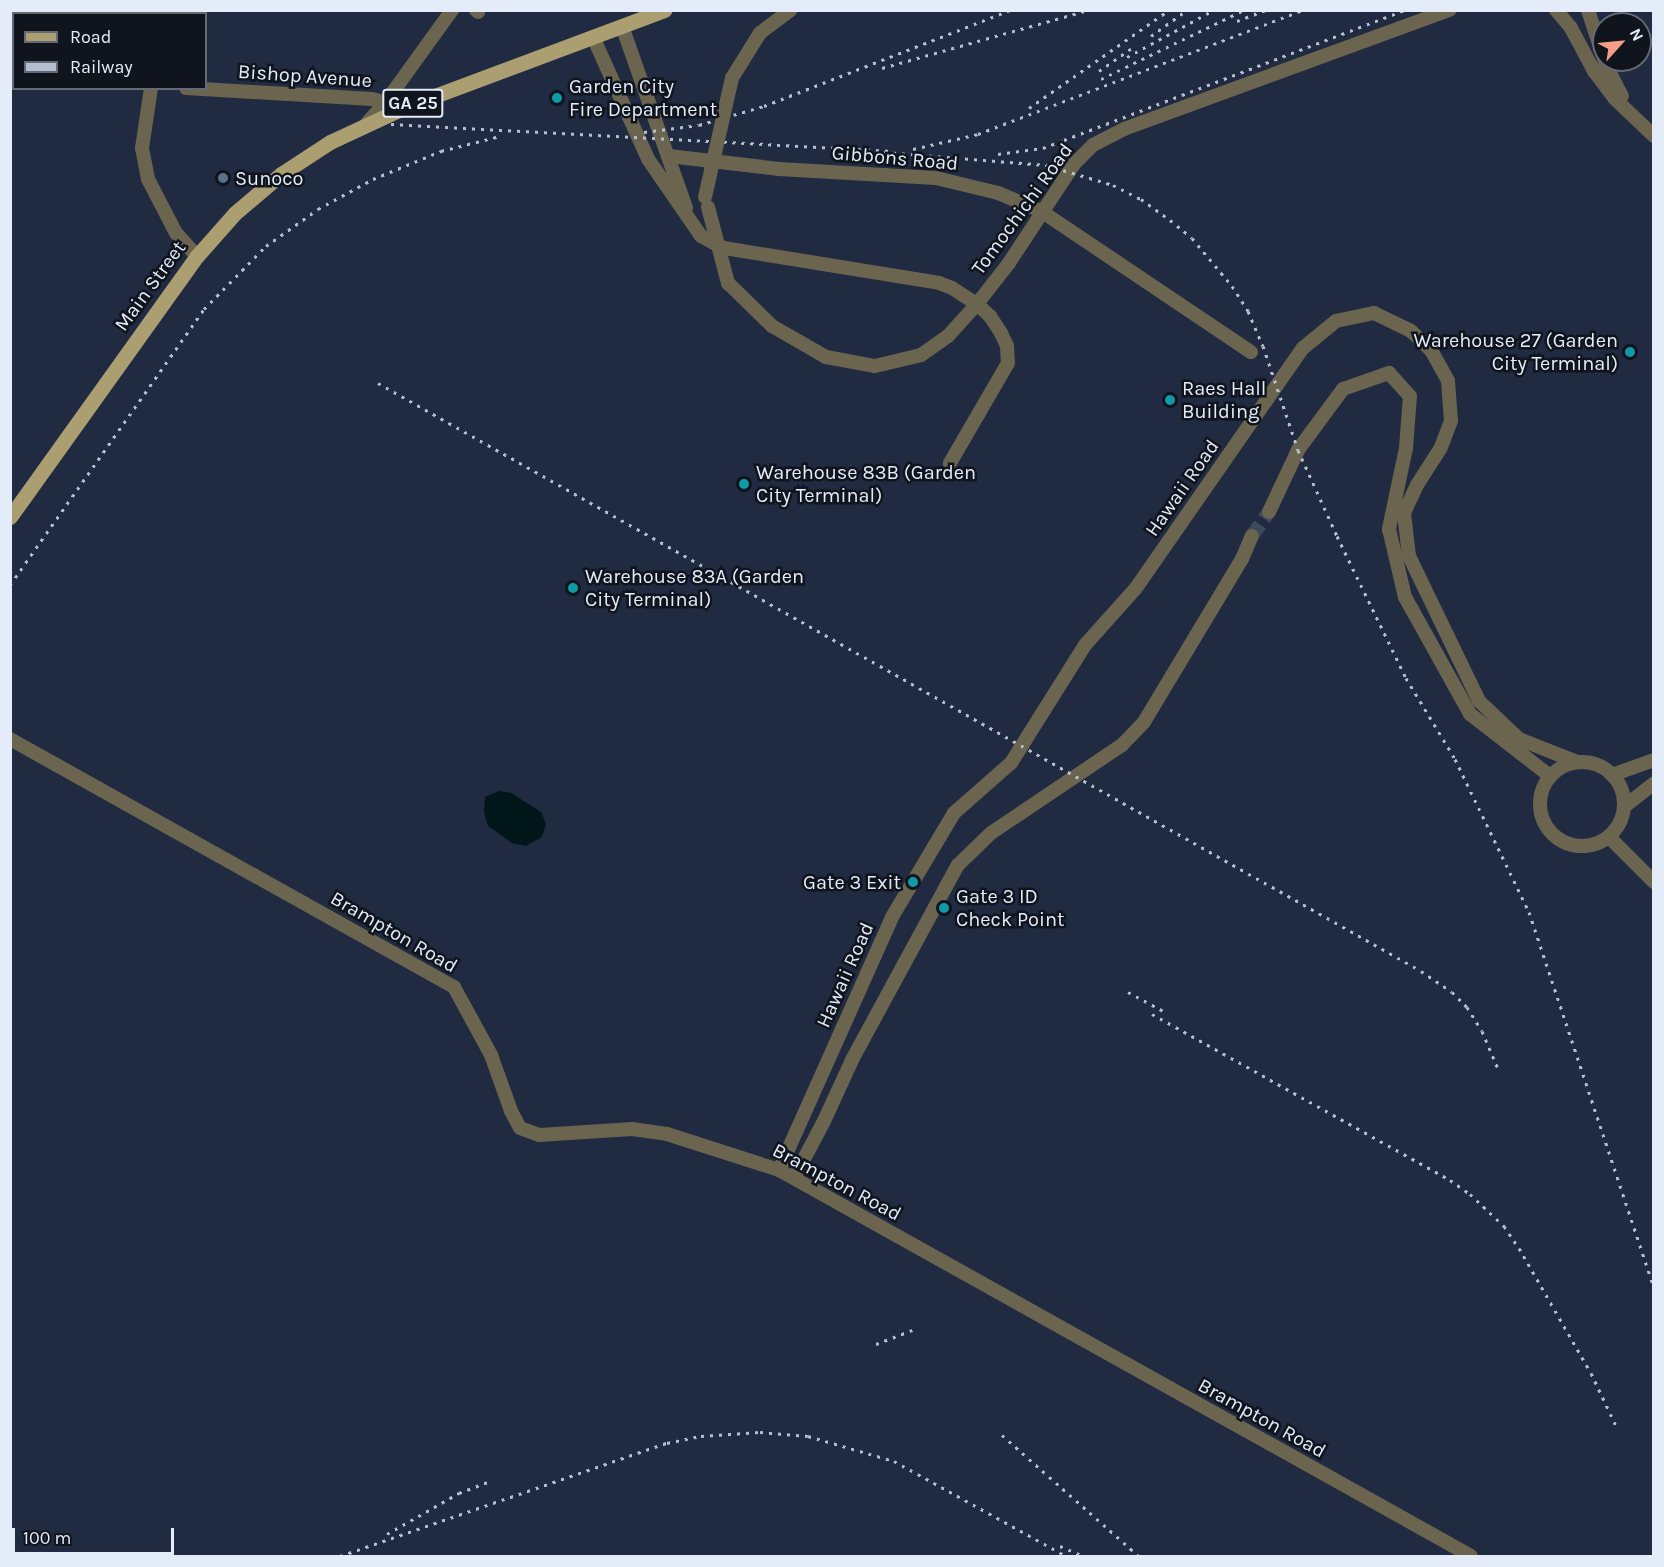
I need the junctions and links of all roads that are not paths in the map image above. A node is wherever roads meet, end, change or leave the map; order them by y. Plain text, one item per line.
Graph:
1 (452, 10) edge
2 (664, 10) edge
3 (790, 10) edge
4 (1450, 10) edge
5 (1556, 10) edge
6 (1588, 10) edge
7 (622, 26) junction
8 (593, 37) junction
9 (207, 89) edge
10 (151, 90) edge
11 (385, 102) junction
12 (405, 107) junction
13 (367, 123) junction
14 (1653, 127) edge
15 (1653, 136) edge
16 (669, 156) junction
17 (1041, 211) junction
18 (693, 227) junction
19 (197, 256) junction
20 (976, 304) junction
21 (1251, 352) dead end
22 (950, 463) dead end
23 (1269, 512) tunnel mouth
24 (10, 517) edge
25 (1252, 536) tunnel mouth
26 (10, 739) edge
27 (1653, 760) edge
28 (1576, 762) junction
29 (1612, 775) junction
30 (1550, 776) junction
31 (1653, 783) edge
32 (1625, 806) junction
33 (1609, 837) junction
34 (1653, 882) edge
35 (779, 1170) junction
36 (794, 1178) junction
37 (1471, 1557) edge

1 - 11 street, Main Street
2 - 7 main road, Main Street / GA 25
3 - 20 street, bridge
4 - 17 street, Tomochichi Road
5 - 15 street
6 - 14 street
7 - 8 main road, Main Street / GA 25
7 - 16 street
8 - 12 main road, Main Street / GA 25
8 - 18 street
9 - 11 street, Bishop Avenue
10 - 19 street
11 - 12 street, Bishop Avenue
11 - 13 street, Main Street
12 - 13 main road, Main Street / GA 25
13 - 19 main road, Main Street / GA 25
16 - 17 street, Gibbons Road
16 - 18 street
17 - 20 street, Tomochichi Road
17 - 21 street, Gibbons Road
18 - 20 street, Tomochichi Road
19 - 24 main road, Main Street / GA 25
20 - 22 street
23 - 30 street
25 - 36 street
26 - 35 street, Brampton Road
27 - 29 street
28 - 29 street
28 - 30 street
28 - 35 street, Hawaii Road
29 - 32 street
30 - 33 street
31 - 32 street
32 - 33 street
33 - 34 street
35 - 36 street, Brampton Road
36 - 37 street, Brampton Road

